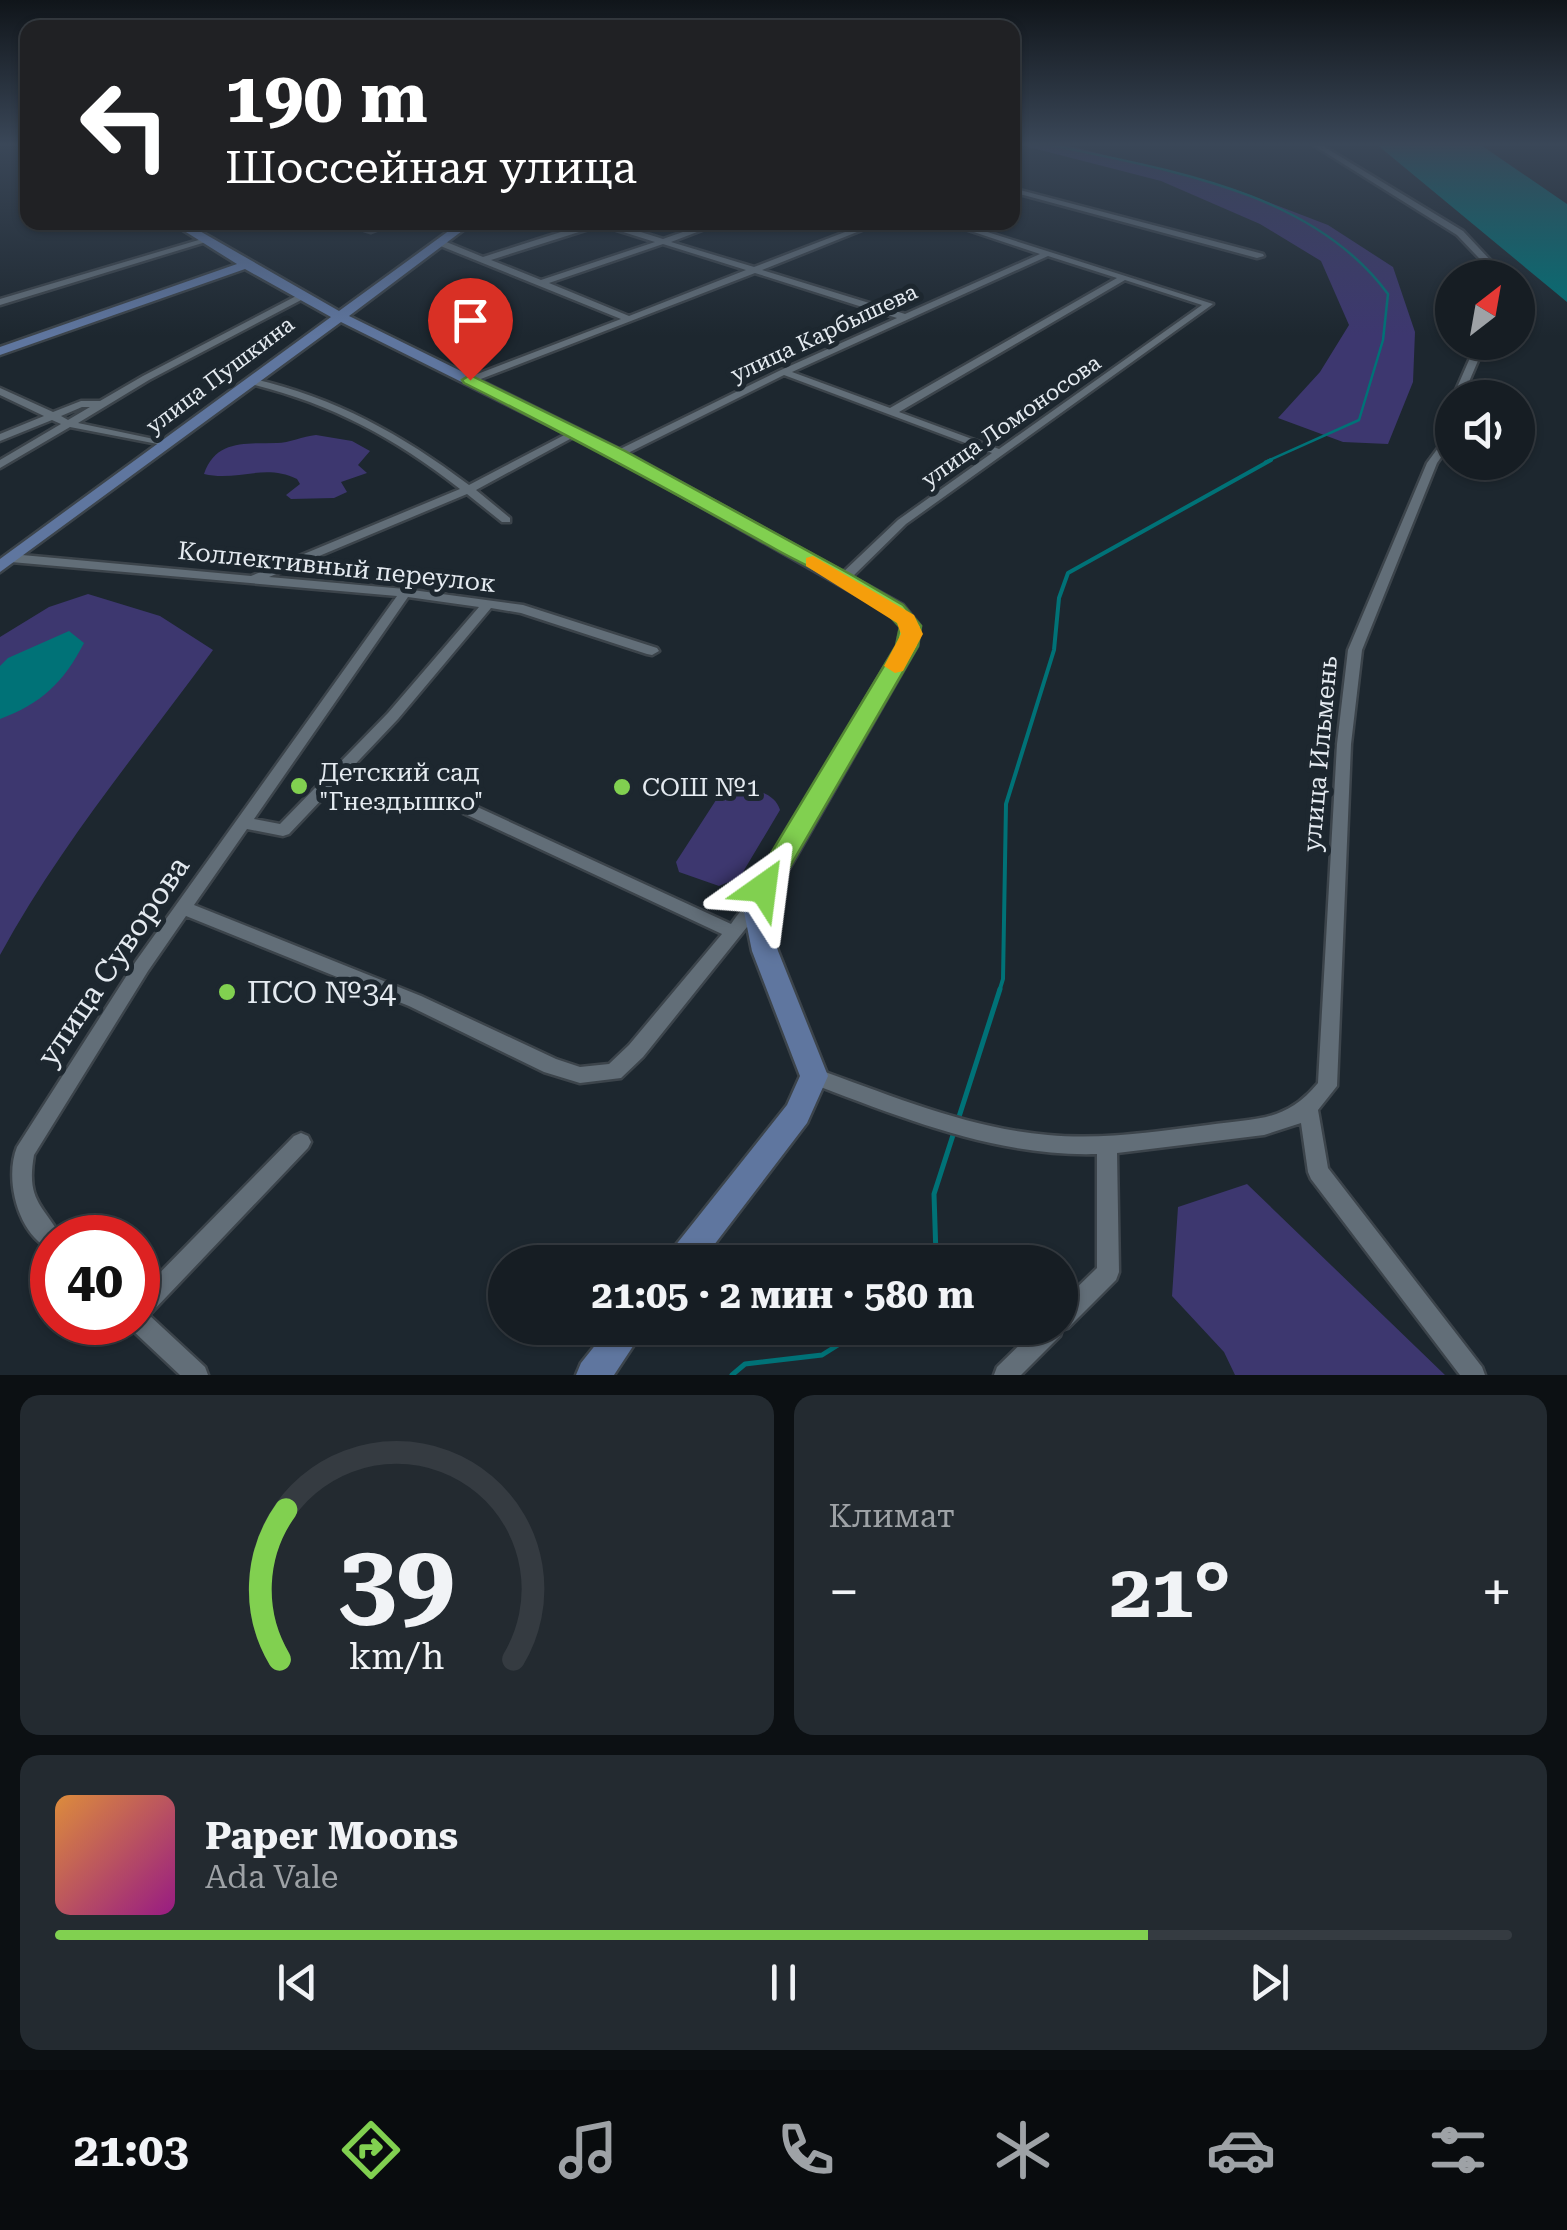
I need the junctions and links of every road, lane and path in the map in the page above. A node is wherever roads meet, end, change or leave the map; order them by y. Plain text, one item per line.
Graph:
1 (1077, 207) edge
2 (1417, 207) edge
3 (188, 230) edge
4 (459, 230) edge
5 (575, 230) edge
6 (625, 230) edge
7 (697, 230) edge
8 (858, 230) edge
9 (973, 230) edge
10 (205, 241) junction
11 (662, 242) junction
12 (441, 244) junction
13 (1048, 253) junction
14 (1260, 256) dead end
15 (483, 260) junction
16 (1485, 260) edge
17 (243, 266) junction
18 (754, 270) junction
19 (1125, 277) junction
20 (542, 283) junction
21 (300, 297) junction
22 (0, 302) edge
23 (1209, 304) joint
24 (338, 314) junction
25 (904, 317) junction
26 (627, 318) junction
27 (0, 351) edge
28 (784, 372) junction
29 (250, 380) junction
30 (470, 380) junction
31 (0, 391) edge
32 (102, 404) junction
33 (892, 412) junction
34 (54, 416) junction
35 (68, 424) junction
36 (576, 433) junction
37 (0, 438) edge
38 (164, 444) junction
39 (998, 452) junction
40 (618, 454) junction
41 (1435, 460) edge
42 (0, 465) edge
43 (469, 489) junction
44 (506, 520) dead end
45 (6, 562) edge
46 (843, 578) junction
47 (252, 580) junction
48 (405, 593) junction
49 (488, 604) junction
50 (652, 651) dead end
51 (468, 809) dead end
52 (243, 823) junction
53 (754, 907) junction
54 (183, 908) junction
55 (732, 932) junction
56 (814, 1076) junction
57 (1308, 1112) junction
58 (301, 1142) dead end
59 (1107, 1144) junction
60 (33, 1215) edge
61 (695, 1245) edge
62 (160, 1287) edge
63 (1078, 1302) edge
64 (160, 1341) edge
65 (617, 1345) edge
66 (1035, 1345) edge
67 (197, 1375) edge
68 (593, 1375) edge
69 (1004, 1375) edge
70 (1474, 1375) edge

1 - 14 street
2 - 16 street
3 - 10 street
4 - 12 street, улица Пушкина
5 - 15 street
6 - 11 street
7 - 11 street
8 - 18 street
9 - 13 street
10 - 17 street
10 - 22 street
11 - 18 street
11 - 20 street
12 - 15 street
12 - 24 street, улица Пушкина
13 - 19 street
13 - 25 street, улица Карбышева
15 - 20 street
17 - 21 street
17 - 27 street
18 - 25 street
18 - 26 street
19 - 23 street
19 - 33 street
20 - 26 street
21 - 24 street
21 - 32 street
23 - 39 street, улица Ломоносова
24 - 29 street, улица Пушкина
24 - 30 street
25 - 28 street, улица Карбышева
26 - 30 street
28 - 33 street
28 - 40 street, улица Карбышева
29 - 38 street, улица Пушкина
29 - 43 street
30 - 36 street
31 - 34 street
32 - 34 street
32 - 35 street
33 - 39 street
34 - 35 street
34 - 37 street
35 - 38 street
35 - 42 street
36 - 40 street
36 - 43 street
38 - 45 street, улица Пушкина
39 - 46 street, улица Ломоносова
40 - 46 street
41 - 57 street, улица Ильмень
43 - 44 street
43 - 47 street
45 - 47 street, Коллективный переулок
46 - 53 street
47 - 48 street, Коллективный переулок
48 - 49 street, Коллективный переулок
48 - 52 street, улица Суворова
49 - 50 street, Коллективный переулок
49 - 52 street
51 - 55 street
52 - 54 street, улица Суворова
53 - 55 street
53 - 56 street
54 - 55 street
54 - 60 street, улица Суворова
56 - 59 street
56 - 61 street
57 - 59 street
57 - 70 street
58 - 62 street
59 - 63 street
64 - 67 street
65 - 68 street
66 - 69 street

